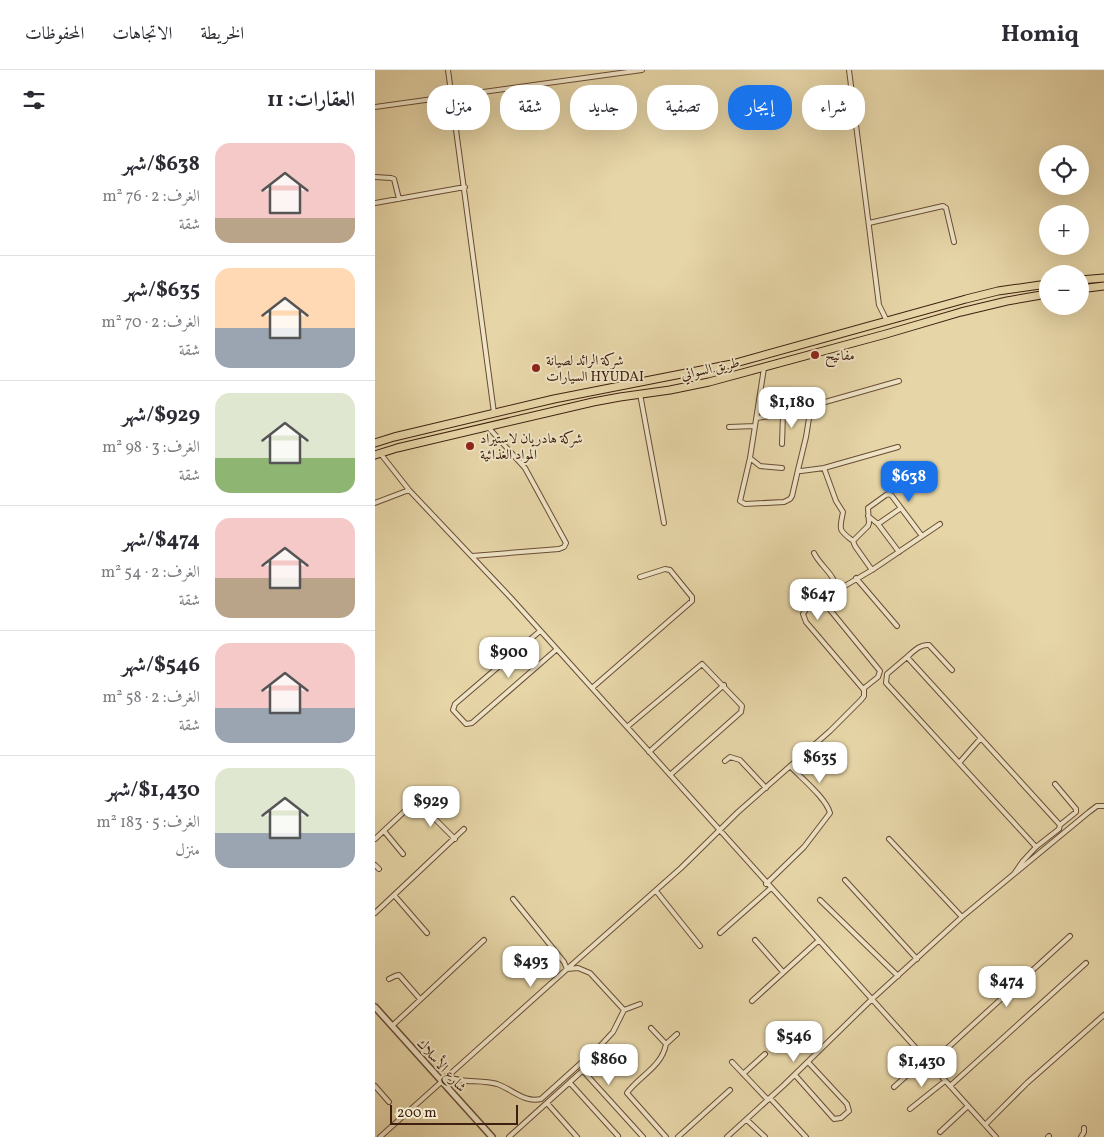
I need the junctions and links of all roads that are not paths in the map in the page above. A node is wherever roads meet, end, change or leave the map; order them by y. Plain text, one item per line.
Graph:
1 (448, 70) edge
2 (642, 70) edge
3 (849, 70) edge
4 (450, 85) edge
5 (490, 91) edge
6 (427, 100) edge
7 (375, 107) edge
8 (457, 130) edge
9 (375, 177) edge
10 (465, 187) junction
11 (399, 199) junction
12 (375, 203) edge
13 (869, 223) junction
14 (954, 242) dead end
15 (1104, 278) edge
16 (1089, 279) edge
17 (1039, 285) edge
18 (1104, 286) edge
19 (1089, 288) edge
20 (1039, 295) edge
21 (887, 321) junction
22 (764, 368) junction
23 (899, 381) dead end
24 (640, 394) junction
25 (811, 406) junction
26 (494, 413) junction
27 (783, 414) junction
28 (757, 418) junction
29 (755, 426) junction
30 (488, 427) junction
31 (729, 427) dead end
32 (433, 428) junction
33 (409, 433) junction
34 (433, 440) junction
35 (375, 443) edge
36 (782, 444) dead end
37 (411, 445) junction
38 (898, 447) dead end
39 (378, 454) edge
40 (750, 458) junction
41 (782, 468) dead end
42 (824, 468) junction
43 (798, 470) junction
44 (409, 490) junction
45 (375, 503) edge
46 (901, 508) junction
47 (868, 516) junction
48 (664, 523) dead end
49 (878, 524) junction
50 (940, 524) dead end
51 (921, 536) junction
52 (853, 541) junction
53 (899, 552) junction
54 (814, 553) dead end
55 (472, 556) junction
56 (872, 570) junction
57 (639, 577) dead end
58 (856, 578) junction
59 (837, 591) junction
60 (822, 600) junction
61 (897, 626) dead end
62 (540, 631) junction
63 (557, 649) junction
64 (907, 657) junction
65 (952, 670) dead end
66 (723, 685) junction
67 (592, 688) junction
68 (863, 689) junction
69 (627, 727) junction
70 (980, 739) junction
71 (649, 752) junction
72 (725, 761) dead end
73 (959, 763) junction
74 (790, 766) junction
75 (670, 775) junction
76 (1055, 784) dead end
77 (766, 788) junction
78 (423, 793) dead end
79 (421, 805) dead end
80 (1104, 806) edge
81 (1060, 825) junction
82 (464, 830) dead end
83 (384, 831) junction
84 (719, 831) junction
85 (375, 839) edge
86 (455, 839) junction
87 (889, 839) dead end
88 (1036, 847) junction
89 (403, 854) dead end
90 (375, 865) edge
91 (379, 869) dead end
92 (1014, 874) junction
93 (845, 880) dead end
94 (767, 884) junction
95 (771, 888) junction
96 (656, 891) junction
97 (394, 895) junction
98 (513, 899) dead end
99 (820, 900) dead end
100 (375, 912) edge
101 (962, 917) junction
102 (427, 932) dead end
103 (720, 933) dead end
104 (1070, 936) dead end
105 (484, 940) dead end
106 (755, 940) dead end
107 (818, 941) junction
108 (700, 946) dead end
109 (917, 959) junction
110 (1086, 963) dead end
111 (567, 969) junction
112 (783, 972) junction
113 (898, 976) junction
114 (389, 980) dead end
115 (420, 999) junction
116 (871, 1000) junction
117 (752, 1001) dead end
118 (640, 1004) dead end
119 (375, 1007) edge
120 (623, 1010) junction
121 (1104, 1015) edge
122 (391, 1026) junction
123 (651, 1028) dead end
124 (677, 1034) dead end
125 (666, 1044) junction
126 (765, 1054) dead end
127 (925, 1059) junction
128 (732, 1062) dead end
129 (807, 1062) junction
130 (930, 1064) junction
131 (743, 1074) junction
132 (795, 1075) junction
133 (447, 1076) junction
134 (441, 1081) junction
135 (945, 1081) junction
136 (570, 1083) junction
137 (375, 1086) edge
138 (950, 1086) junction
139 (893, 1087) dead end
140 (730, 1090) dead end
141 (769, 1099) junction
142 (389, 1102) dead end
143 (547, 1103) junction
144 (968, 1106) junction
145 (910, 1109) dead end
146 (747, 1120) junction
147 (985, 1125) junction
148 (1084, 1128) dead end
149 (940, 1132) dead end
150 (618, 1136) edge
151 (1082, 1136) edge
152 (380, 1137) edge
153 (492, 1137) edge
154 (509, 1137) edge
155 (577, 1137) edge
156 (643, 1137) edge
157 (666, 1137) edge
158 (678, 1137) edge
159 (727, 1137) edge
160 (765, 1137) edge
161 (806, 1137) edge
162 (995, 1137) edge

1 - 4 street
2 - 5 street
3 - 13 street
6 - 7 street
8 - 10 street
9 - 11 street
10 - 11 street
10 - 26 street
11 - 12 street
13 - 14 street
13 - 21 street
15 - 16 highway
17 - 21 highway, طريق السواني
18 - 19 highway
20 - 22 highway, طريق السواني
21 - 26 highway, طريق السواني
22 - 24 highway, طريق السواني
22 - 28 street
23 - 25 street
24 - 30 highway, طريق السواني
24 - 48 street
25 - 27 street
25 - 43 street
26 - 32 highway, طريق السواني
27 - 28 street
27 - 36 street
28 - 29 street
29 - 31 street
29 - 40 street
30 - 34 highway, طريق السواني
30 - 55 street
32 - 33 highway, طريق السواني
32 - 34 highway
33 - 35 highway, طريق السواني
33 - 37 highway
34 - 37 highway, طريق السواني
37 - 39 highway, طريق السواني
38 - 42 street
39 - 44 street
40 - 41 street
40 - 43 street
42 - 43 street
42 - 52 street
44 - 45 street
44 - 55 street
46 - 47 street
46 - 49 street
46 - 51 street
47 - 49 street
47 - 52 street
49 - 53 street
50 - 51 street
51 - 53 street
52 - 56 street
53 - 56 street
54 - 59 street
55 - 62 street
56 - 58 street
57 - 67 street
58 - 59 street
58 - 61 street
59 - 60 street
60 - 68 street
60 - 68 street
62 - 63 street
62 - 63 street
63 - 67 street
64 - 65 street
64 - 70 street
64 - 73 street
66 - 69 street
66 - 71 street
66 - 75 street
67 - 69 street
68 - 74 street
69 - 71 street
70 - 73 street
70 - 81 street
71 - 75 street
72 - 77 street
73 - 88 street
74 - 77 street
74 - 94 street
75 - 84 street
76 - 81 street
77 - 84 street
78 - 83 street
79 - 86 street
80 - 92 street
81 - 88 street
82 - 86 street
83 - 85 street
83 - 89 street
84 - 94 street
84 - 96 street
86 - 97 street
87 - 101 street
88 - 92 street
90 - 91 street
92 - 101 street
93 - 109 street
94 - 95 street
95 - 103 street
95 - 107 street
96 - 108 street
96 - 111 street
97 - 100 street
97 - 102 street
98 - 111 street
99 - 113 street
101 - 109 street
104 - 130 street
105 - 115 street
106 - 112 street
107 - 112 street
107 - 116 street
109 - 113 street
110 - 138 street
111 - 120 street
111 - 133 street
112 - 117 street
113 - 116 street
114 - 115 street
115 - 122 street
116 - 127 street
116 - 129 street
118 - 120 street
119 - 122 street, شارع الأسلاك
120 - 133 street
121 - 147 street
122 - 134 street, شارع الأسلاك
123 - 125 street
124 - 125 street
125 - 157 street
126 - 131 street
127 - 130 street
127 - 139 street
128 - 131 street
129 - 132 street
129 - 132 street
130 - 135 street
131 - 141 street
132 - 141 street
133 - 134 street
134 - 152 street
134 - 153 street, شارع الأسلاك
135 - 138 street
135 - 145 street
136 - 143 street
136 - 150 street
136 - 156 street
137 - 142 street
138 - 144 street
140 - 158 street
141 - 146 street
141 - 161 street
143 - 154 street
143 - 155 street
144 - 147 street
144 - 149 street
146 - 159 street
146 - 160 street
147 - 162 street
148 - 151 street

